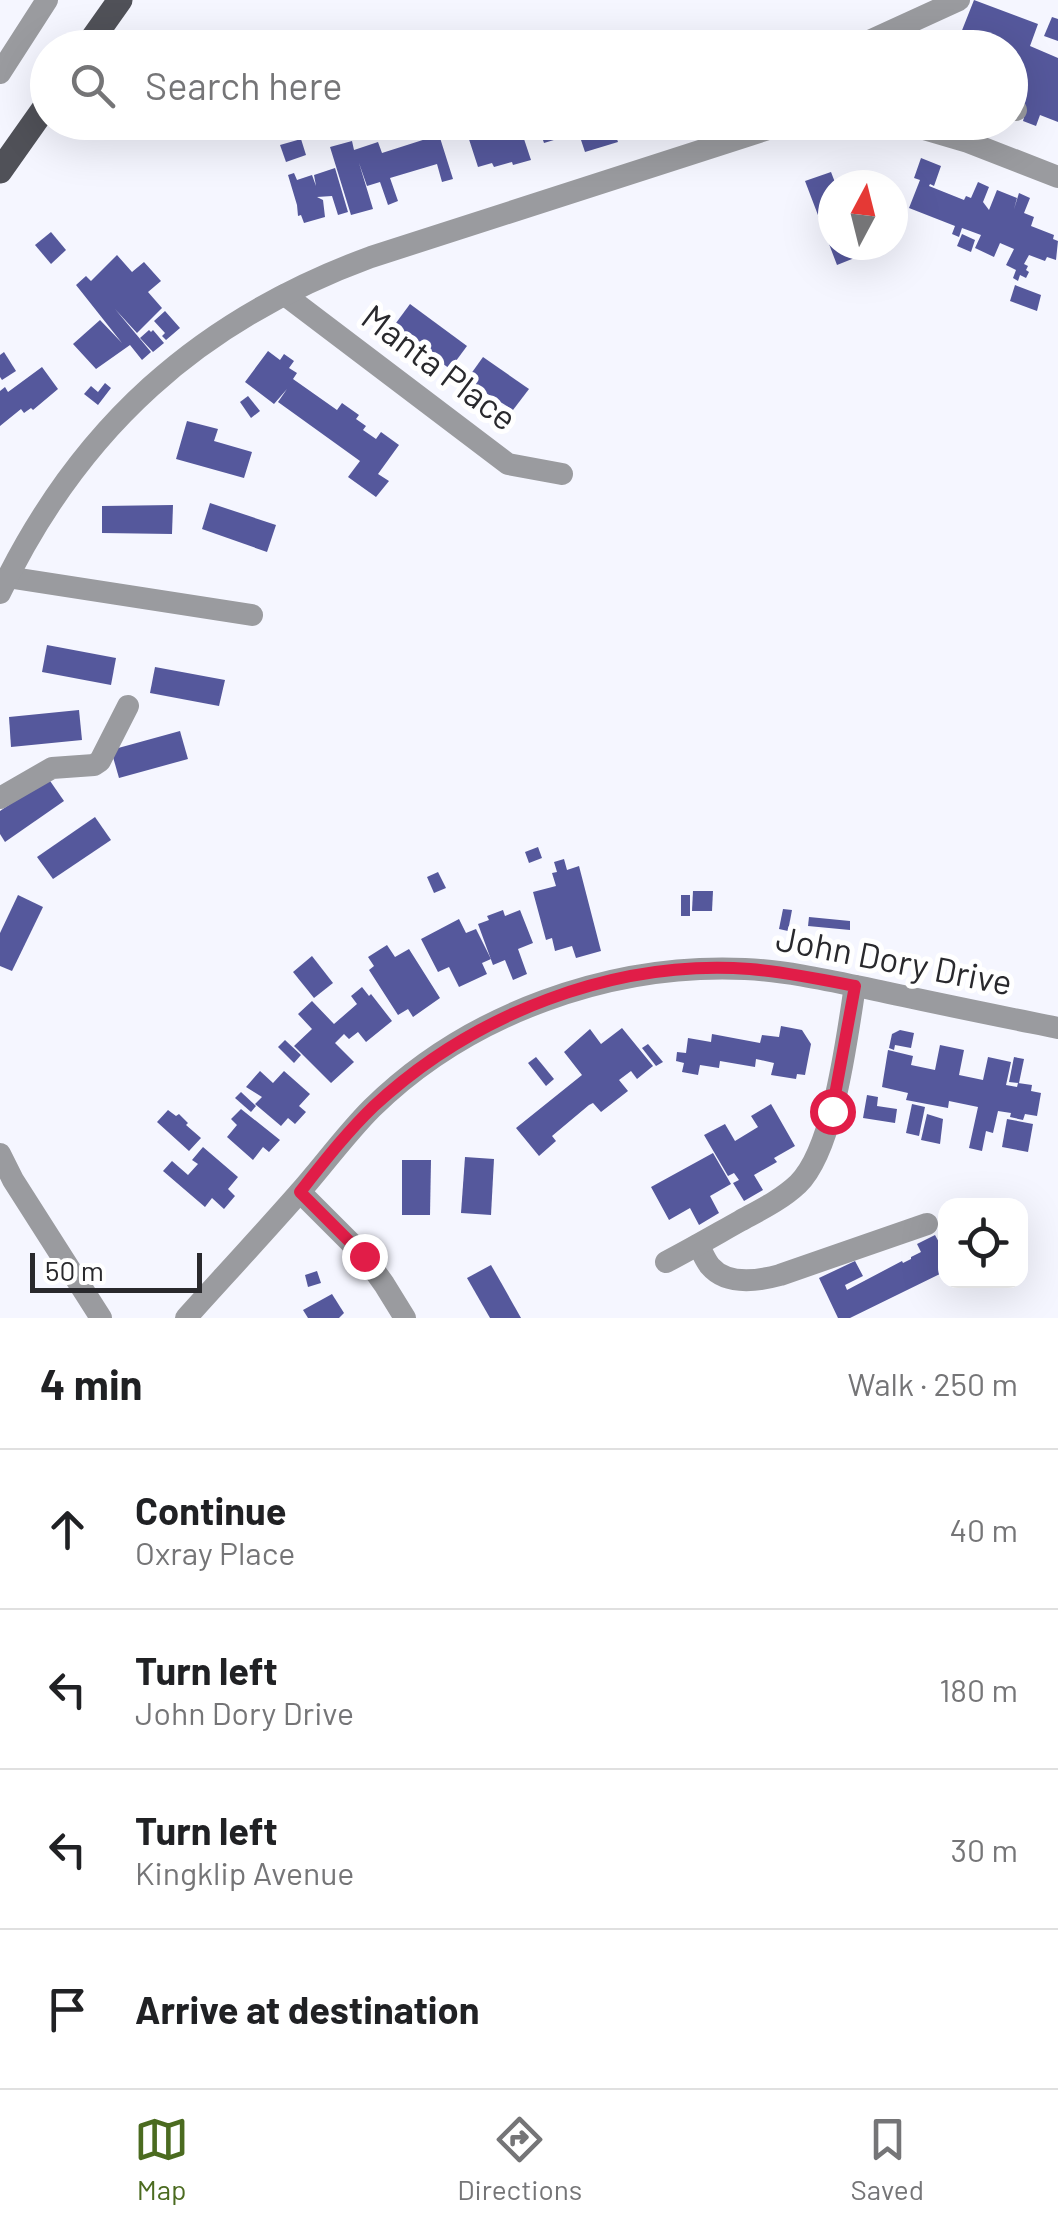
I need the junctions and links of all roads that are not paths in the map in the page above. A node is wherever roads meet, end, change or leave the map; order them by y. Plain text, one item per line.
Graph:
1 (47, 0) edge
2 (120, 0) edge
3 (959, 0) edge
4 (99, 30) edge
5 (893, 30) edge
6 (0, 72) edge
7 (30, 128) edge
8 (734, 140) edge
9 (961, 140) edge
10 (0, 170) edge
11 (1058, 178) edge
12 (285, 296) junction
13 (562, 474) dead end
14 (4, 585) edge
15 (252, 615) dead end
16 (128, 706) dead end
17 (0, 798) edge
18 (855, 986) junction
19 (1058, 1028) edge
20 (0, 1154) edge
21 (300, 1192) junction
22 (927, 1224) dead end
23 (698, 1245) junction
24 (666, 1262) dead end
25 (101, 1318) edge
26 (186, 1318) edge
27 (405, 1318) edge

1 - 6 street
2 - 4 main road
3 - 5 street
7 - 10 main road
8 - 12 street
9 - 11 street
12 - 13 street, Manta Place
12 - 14 street
14 - 15 street
16 - 17 street
18 - 19 street, John Dory Drive
18 - 21 street, John Dory Drive
18 - 23 street
20 - 25 street
21 - 26 street, John Dory Drive
21 - 27 street
22 - 23 street
23 - 24 street

